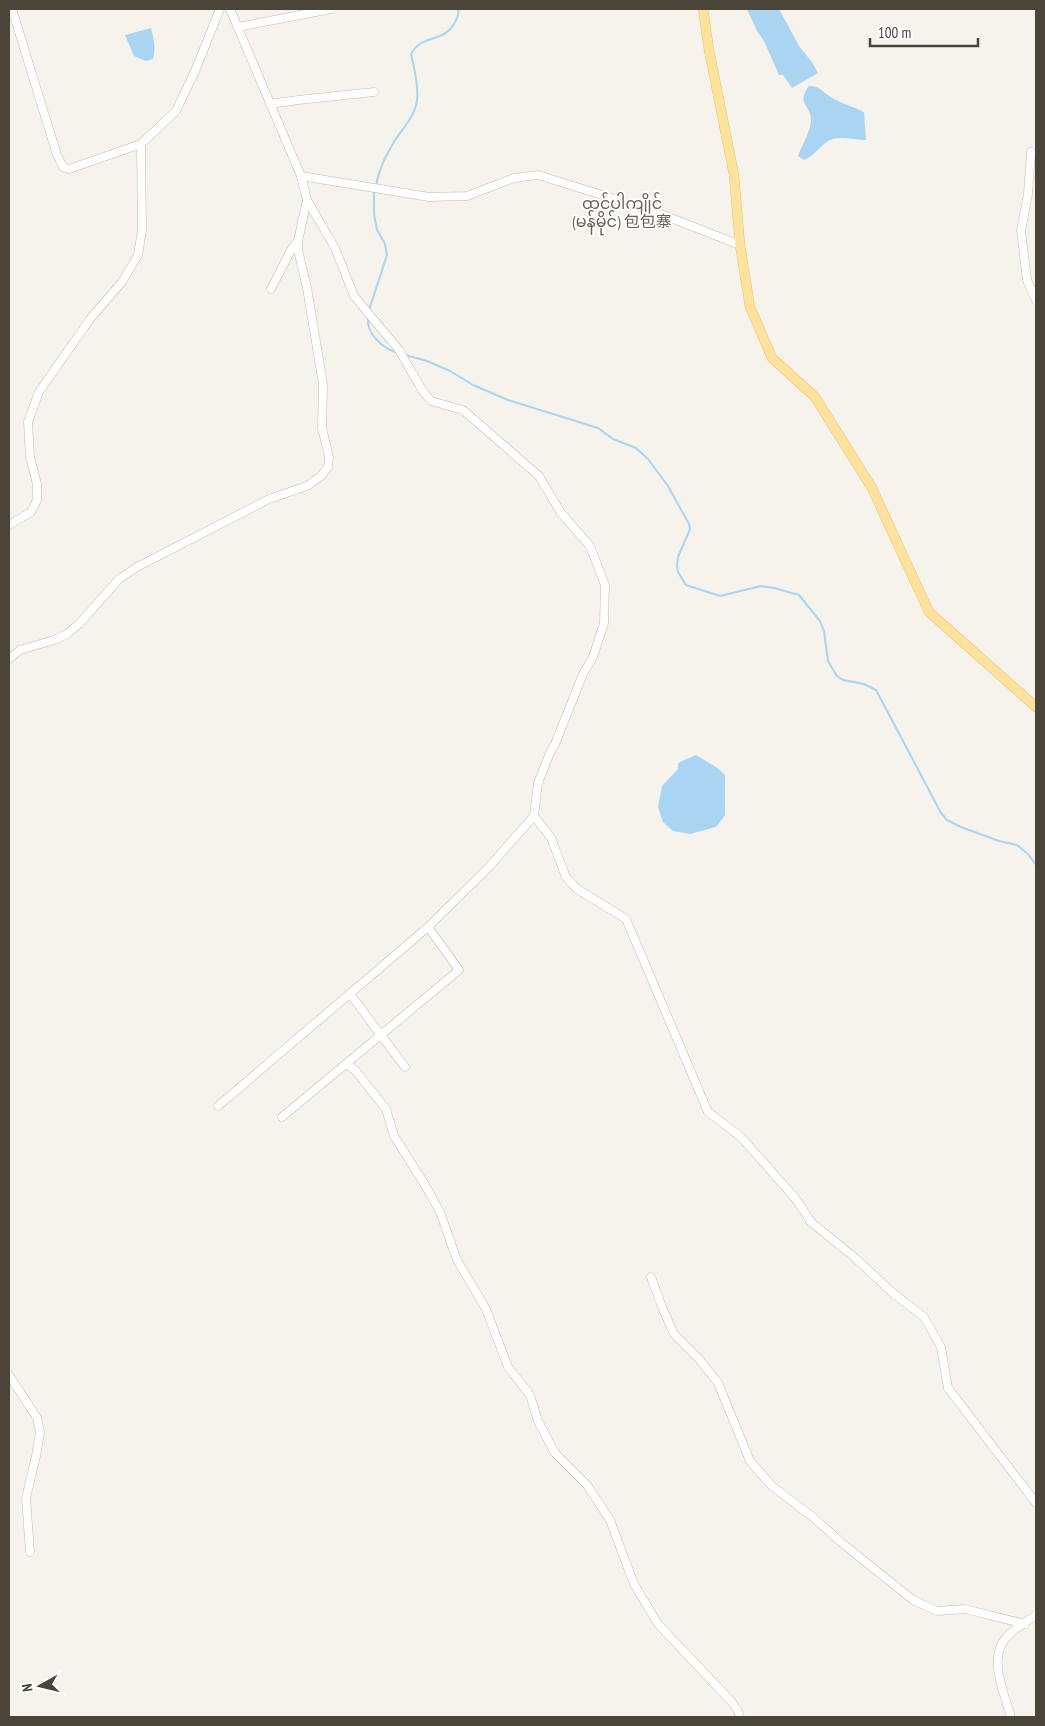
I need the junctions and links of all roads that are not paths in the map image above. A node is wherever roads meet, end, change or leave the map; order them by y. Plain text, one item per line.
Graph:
1 (12, 9) edge
2 (220, 9) edge
3 (230, 9) edge
4 (331, 9) edge
5 (703, 9) edge
6 (238, 27) junction
7 (374, 92) dead end
8 (270, 104) junction
9 (141, 144) junction
10 (1031, 152) dead end
11 (301, 176) junction
12 (307, 200) junction
13 (298, 241) junction
14 (740, 245) junction
15 (271, 289) dead end
16 (1036, 300) edge
17 (9, 525) edge
18 (9, 659) edge
19 (1036, 705) edge
20 (534, 816) junction
21 (428, 927) junction
22 (350, 994) junction
23 (380, 1035) junction
24 (347, 1064) junction
25 (405, 1067) dead end
26 (218, 1106) dead end
27 (282, 1117) dead end
28 (651, 1277) dead end
29 (9, 1375) edge
30 (1036, 1503) edge
31 (30, 1552) dead end
32 (1036, 1615) edge
33 (1025, 1624) junction
34 (740, 1717) edge
35 (1011, 1717) edge

1 - 9 street
2 - 9 street
3 - 6 street
4 - 6 street
5 - 14 main road
6 - 8 street
7 - 8 street
8 - 11 street
9 - 17 street
10 - 16 street
11 - 12 street
11 - 14 street
12 - 13 street
12 - 20 street
13 - 15 street
13 - 18 street
14 - 19 main road
20 - 21 street
20 - 30 street
21 - 22 street
21 - 23 street
22 - 23 street
22 - 26 street
23 - 24 street
23 - 25 street
24 - 27 street
24 - 34 street
28 - 33 street
29 - 31 street
32 - 33 street
33 - 35 street

